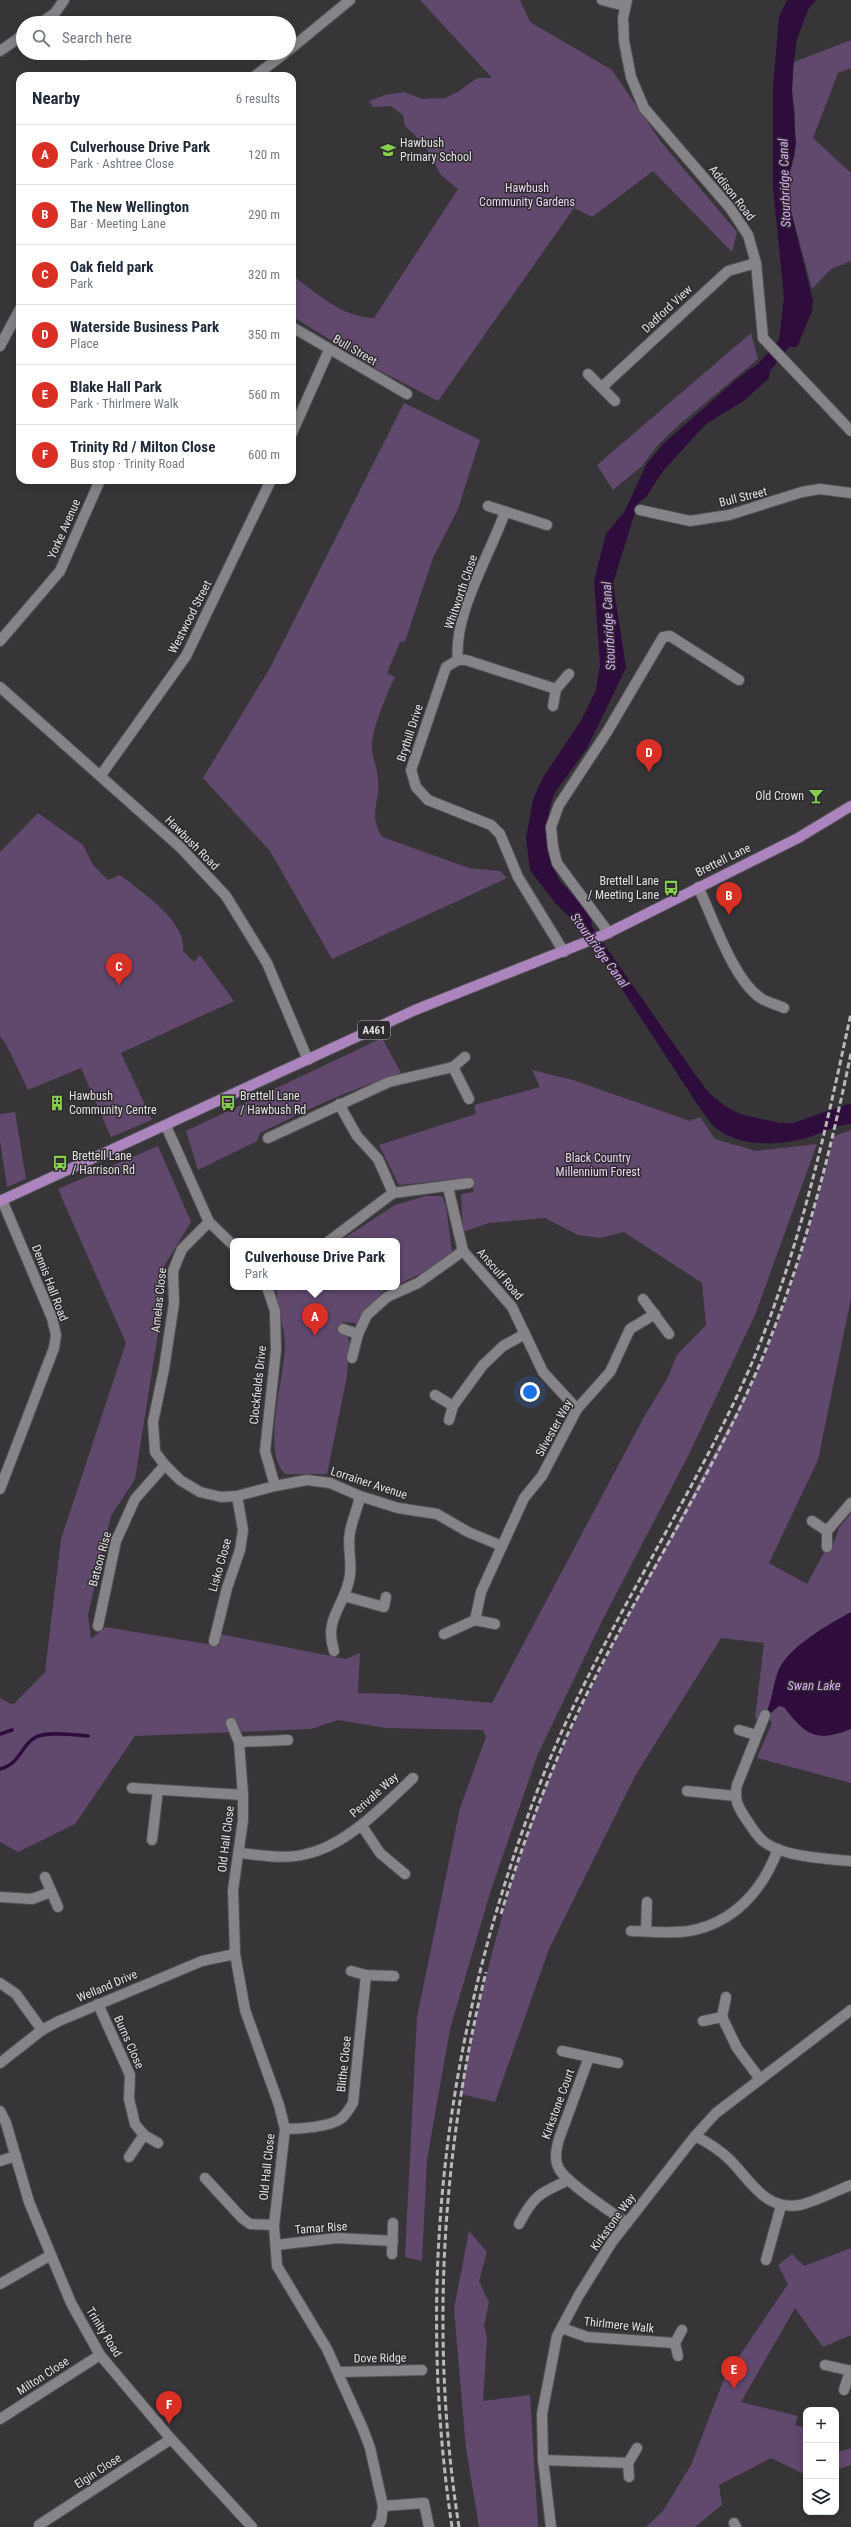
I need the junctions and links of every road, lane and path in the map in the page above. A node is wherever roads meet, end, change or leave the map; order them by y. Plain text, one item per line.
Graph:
1 (64, 0) edge
2 (350, 0) edge
3 (602, 0) edge
4 (626, 3) edge
5 (54, 16) edge
6 (16, 40) edge
7 (296, 44) edge
8 (0, 51) edge
9 (276, 60) edge
10 (260, 72) edge
11 (756, 263) junction
12 (16, 316) edge
13 (296, 329) edge
14 (0, 346) edge
15 (329, 350) junction
16 (588, 374) dead end
17 (602, 387) junction
18 (406, 394) dead end
19 (615, 401) dead end
20 (296, 424) edge
21 (851, 431) edge
22 (98, 484) edge
23 (269, 484) edge
24 (851, 493) edge
25 (488, 506) dead end
26 (640, 510) dead end
27 (505, 512) junction
28 (548, 525) dead end
29 (0, 641) edge
30 (458, 660) junction
31 (570, 674) dead end
32 (739, 680) dead end
33 (0, 687) edge
34 (556, 689) junction
35 (553, 706) dead end
36 (101, 775) junction
37 (851, 806) edge
38 (698, 887) junction
39 (607, 934) junction
40 (564, 952) junction
41 (784, 1008) dead end
42 (465, 1057) dead end
43 (308, 1060) junction
44 (453, 1067) junction
45 (469, 1099) dead end
46 (339, 1104) junction
47 (166, 1126) junction
48 (268, 1138) dead end
49 (469, 1183) dead end
50 (448, 1187) junction
51 (393, 1193) junction
52 (1, 1201) edge
53 (209, 1222) junction
54 (333, 1238) edge
55 (230, 1242) edge
56 (463, 1251) junction
57 (268, 1290) edge
58 (642, 1299) dead end
59 (655, 1314) junction
60 (343, 1329) dead end
61 (358, 1334) junction
62 (525, 1334) junction
63 (669, 1334) dead end
64 (352, 1358) dead end
65 (164, 1370) joint
66 (435, 1395) dead end
67 (453, 1406) junction
68 (577, 1409) junction
69 (449, 1420) dead end
70 (165, 1464) junction
71 (275, 1486) junction
72 (0, 1489) edge
73 (237, 1496) junction
74 (360, 1496) junction
75 (851, 1503) edge
76 (812, 1521) dead end
77 (827, 1532) junction
78 (502, 1546) junction
79 (827, 1547) dead end
80 (344, 1596) junction
81 (386, 1597) dead end
82 (475, 1620) junction
83 (495, 1624) dead end
84 (98, 1626) dead end
85 (444, 1634) dead end
86 (214, 1641) dead end
87 (334, 1651) dead end
88 (765, 1715) dead end
89 (231, 1723) dead end
90 (739, 1730) dead end
91 (756, 1735) junction
92 (288, 1740) dead end
93 (239, 1742) junction
94 (413, 1778) dead end
95 (132, 1788) dead end
96 (158, 1790) junction
97 (687, 1791) dead end
98 (243, 1795) junction
99 (735, 1796) junction
100 (362, 1826) junction
101 (152, 1840) dead end
102 (778, 1849) junction
103 (239, 1853) junction
104 (851, 1861) edge
105 (405, 1874) dead end
106 (45, 1877) dead end
107 (51, 1892) junction
108 (0, 1897) edge
109 (647, 1902) dead end
110 (58, 1907) dead end
111 (631, 1931) dead end
112 (646, 1931) junction
113 (235, 1954) junction
114 (351, 1971) dead end
115 (366, 1975) junction
116 (394, 1976) dead end
117 (0, 1983) edge
118 (726, 1997) dead end
119 (98, 2004) junction
120 (851, 2010) edge
121 (722, 2017) junction
122 (703, 2021) dead end
123 (42, 2030) junction
124 (562, 2052) dead end
125 (589, 2057) junction
126 (0, 2063) edge
127 (618, 2063) dead end
128 (760, 2079) junction
129 (0, 2111) edge
130 (284, 2129) junction
131 (144, 2135) junction
132 (695, 2136) junction
133 (158, 2143) dead end
134 (16, 2156) junction
135 (129, 2157) dead end
136 (0, 2161) edge
137 (206, 2178) dead end
138 (569, 2180) junction
139 (851, 2185) edge
140 (781, 2206) junction
141 (393, 2223) dead end
142 (627, 2223) junction
143 (519, 2224) dead end
144 (274, 2225) junction
145 (393, 2241) junction
146 (276, 2246) junction
147 (392, 2254) dead end
148 (51, 2255) junction
149 (766, 2260) dead end
150 (0, 2284) edge
151 (562, 2328) junction
152 (682, 2330) dead end
153 (675, 2343) junction
154 (100, 2355) junction
155 (678, 2356) dead end
156 (825, 2365) dead end
157 (422, 2370) dead end
158 (850, 2371) edge
159 (339, 2372) junction
160 (844, 2390) dead end
161 (0, 2419) edge
162 (171, 2439) junction
163 (637, 2448) dead end
164 (543, 2460) junction
165 (628, 2463) junction
166 (629, 2476) dead end
167 (382, 2506) junction
168 (39, 2525) dead end
169 (252, 2527) edge
170 (377, 2527) edge
171 (429, 2527) edge
172 (551, 2527) edge

1 - 5 street
2 - 7 street
3 - 4 street, Addison Road
4 - 11 street, Addison Road
6 - 8 street
9 - 10 street
11 - 17 street, Dadford View
11 - 21 street, Addison Road
12 - 14 street
13 - 15 street, Bull Street
15 - 18 street, Bull Street
15 - 20 street
16 - 17 street
17 - 19 street
22 - 29 street, Yorke Avenue
23 - 36 street, Westwood Street
24 - 26 street, Bull Street
25 - 27 street
27 - 28 street
27 - 30 street, Whitworth Close
30 - 34 street
30 - 40 street, Brythill Drive
31 - 34 street
32 - 39 street
33 - 36 street, Hawbush Road
34 - 35 street
36 - 43 street, Hawbush Road
37 - 38 main road, Brettell Lane / A461
38 - 39 main road, Brettell Lane / A461
38 - 41 street
39 - 40 main road, A461
40 - 43 main road, A461
42 - 44 street
43 - 47 main road, A461
44 - 45 street
44 - 46 street
46 - 48 street
46 - 51 street
47 - 52 main road, A461
47 - 53 street
49 - 50 street
50 - 51 street
50 - 56 street, Ansculf Road
51 - 54 street
52 - 72 street, Dennis Hall Road
53 - 55 street
53 - 65 street, Amelas Close
56 - 61 street
56 - 62 street, Ansculf Road
57 - 71 street, Clockfields Drive
58 - 59 street
59 - 63 street
59 - 68 street, Silvester Way
60 - 61 street
61 - 64 street
62 - 67 street
62 - 68 street, Ansculf Road
65 - 70 street, Lorrainer Avenue
66 - 67 street
67 - 69 street
68 - 78 street, Silvester Way
70 - 73 street, Lorrainer Avenue
70 - 84 street, Batson Rise
71 - 73 street, Lorrainer Avenue
71 - 74 street, Lorrainer Avenue
73 - 86 street, Lisko Close
74 - 78 street, Lorrainer Avenue
74 - 80 street
75 - 77 street
76 - 77 street
77 - 79 street
78 - 82 street, Silvester Way
80 - 81 street
80 - 87 street
82 - 83 street
82 - 85 street
88 - 91 street
89 - 93 street, Old Hall Close
90 - 91 street
91 - 99 street
92 - 93 street
93 - 98 street, Old Hall Close
94 - 100 street, Perivale Way
95 - 96 street
96 - 98 street
96 - 101 street
97 - 99 street
98 - 103 street, Old Hall Close
99 - 102 street
100 - 103 street, Perivale Way
100 - 105 street
102 - 104 street
102 - 112 street
103 - 113 street, Old Hall Close
106 - 107 street
107 - 108 street
107 - 110 street
109 - 112 street
111 - 112 street
113 - 119 street, Welland Drive
113 - 130 street, Old Hall Close
114 - 115 street
115 - 116 street
115 - 130 street, Blithe Close
117 - 123 street
118 - 121 street
119 - 123 street, Welland Drive
119 - 131 street, Burns Close
120 - 128 street, Kirkstone Way
121 - 122 street
121 - 128 street
123 - 126 street, Welland Drive
124 - 125 street
125 - 127 street
125 - 138 street, Kirkstone Court
128 - 132 street, Kirkstone Way
129 - 134 street, Trinity Road
130 - 144 street, Old Hall Close
131 - 133 street, Burns Close
131 - 135 street
132 - 140 street
132 - 142 street, Kirkstone Way
134 - 136 street
134 - 148 street, Trinity Road
137 - 144 street
138 - 142 street, Kirkstone Court
138 - 143 street
139 - 140 street
140 - 149 street
141 - 145 street
142 - 151 street, Kirkstone Way
144 - 146 street, Old Hall Close
145 - 146 street, Tamar Rise
145 - 147 street
146 - 159 street, Old Hall Close
148 - 150 street
148 - 154 street, Trinity Road
151 - 153 street, Thirlmere Walk
151 - 164 street, Kirkstone Way
152 - 153 street
153 - 155 street
154 - 161 street, Milton Close
154 - 162 street, Trinity Road
156 - 158 street
157 - 159 street, Dove Ridge
158 - 160 street
159 - 167 street, Old Hall Close
162 - 168 street, Elgin Close
162 - 169 street, Trinity Road
163 - 165 street
164 - 165 street
164 - 172 street, Kirkstone Way
165 - 166 street
167 - 170 street, Old Hall Close
167 - 171 street

